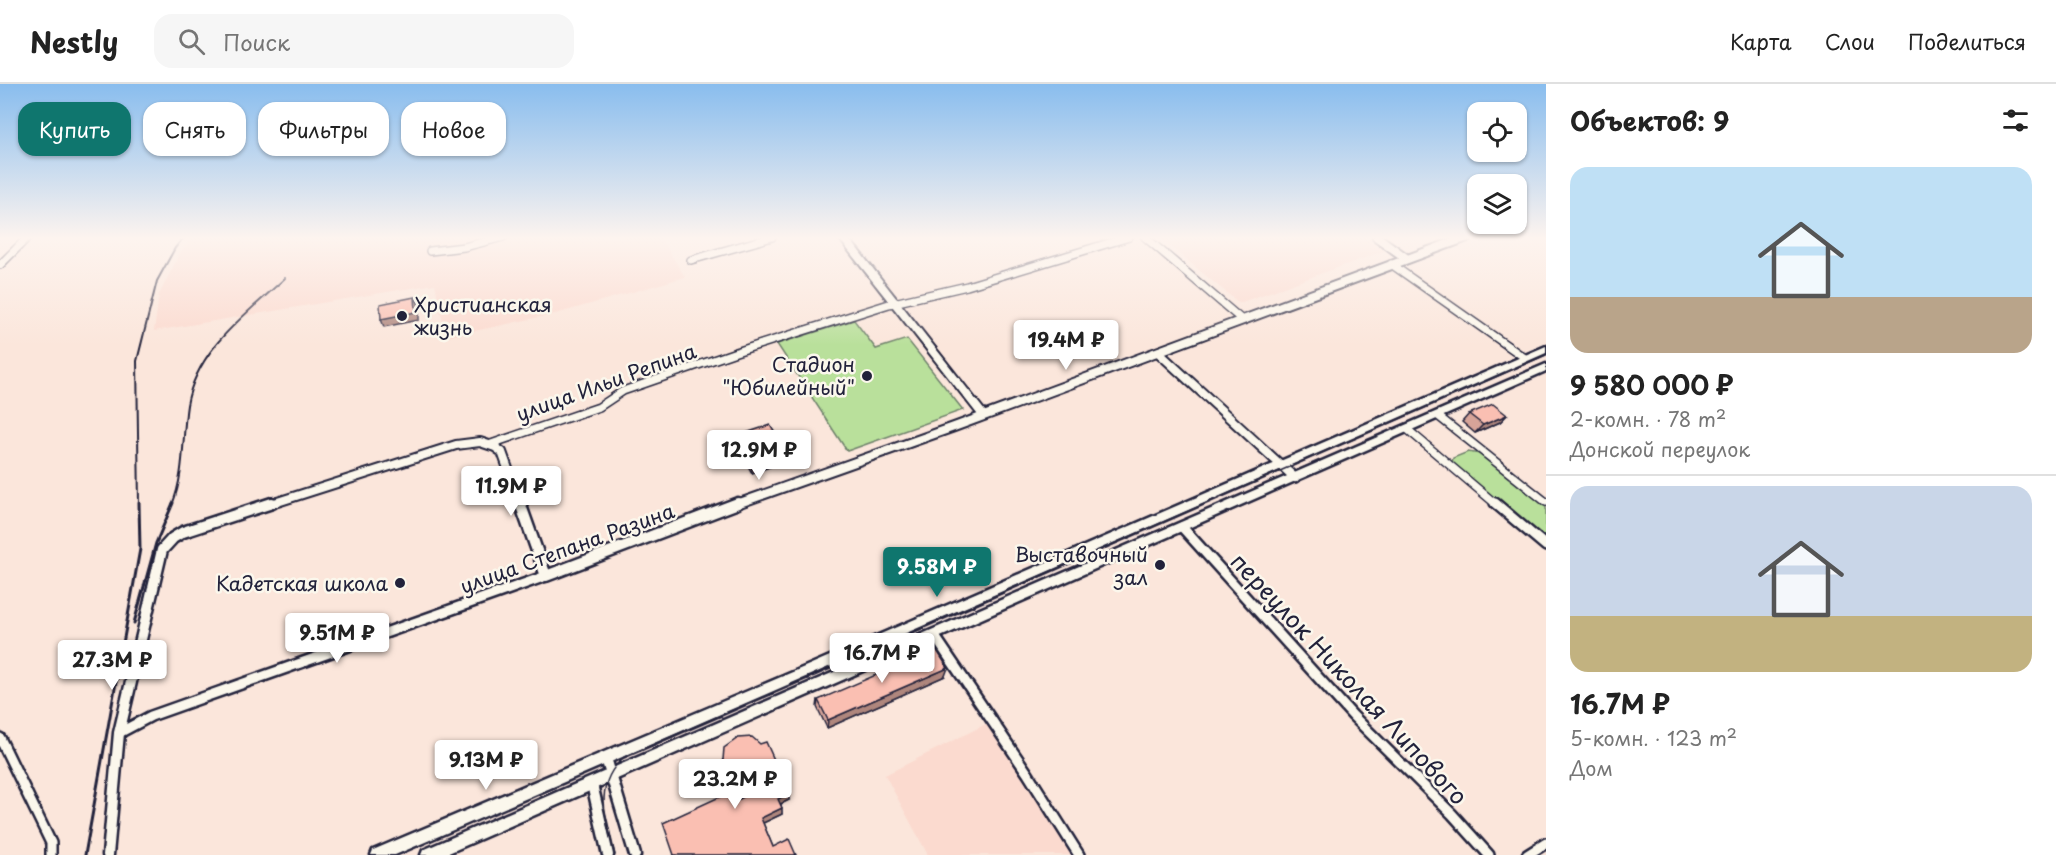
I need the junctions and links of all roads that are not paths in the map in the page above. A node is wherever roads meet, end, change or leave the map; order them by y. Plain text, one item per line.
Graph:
1 (872, 273) edge
2 (1010, 273) edge
3 (1187, 273) edge
4 (1366, 273) edge
5 (1403, 273) edge
6 (896, 303) junction
7 (1242, 320) junction
8 (1546, 349) edge
9 (1158, 352) junction
10 (1525, 358) junction
11 (1546, 367) edge
12 (983, 415) junction
13 (1438, 416) junction
14 (1407, 429) junction
15 (491, 444) junction
16 (1280, 464) junction
17 (1295, 478) junction
18 (1546, 502) edge
19 (1168, 513) junction
20 (1182, 527) junction
21 (1546, 546) edge
22 (546, 576) junction
23 (934, 635) junction
24 (119, 733) junction
25 (0, 738) edge
26 (606, 758) junction
27 (611, 776) junction
28 (592, 784) junction
29 (446, 826) junction
30 (1546, 843) edge
31 (449, 846) junction
32 (51, 855) edge
33 (108, 855) edge
34 (378, 855) edge
35 (428, 855) edge
36 (608, 855) edge
37 (635, 855) edge
38 (1079, 855) edge
39 (1489, 855) edge
40 (1527, 855) edge

1 - 6 street
2 - 6 street, улица Ильи Репина
3 - 7 street
4 - 7 street, улица Степана Разина
5 - 10 street
6 - 12 street
6 - 15 street, улица Ильи Репина
7 - 9 street, улица Степана Разина
8 - 10 main road
9 - 12 street, улица Степана Разина
9 - 16 street
10 - 16 main road
11 - 13 main road
12 - 22 street, улица Степана Разина
13 - 14 main road
13 - 18 street
14 - 17 main road
14 - 21 street
15 - 22 street
15 - 24 street, улица Ильи Репина
16 - 17 street
16 - 19 main road
17 - 20 main road
19 - 20 main road
19 - 26 main road
20 - 23 main road
20 - 39 street, переулок Николая Липового
22 - 24 street, улица Степана Разина
23 - 27 main road
23 - 38 street
24 - 33 street
25 - 32 street
26 - 27 street
26 - 29 main road
27 - 28 main road
27 - 37 street
28 - 31 main road
28 - 36 street
29 - 31 main road
29 - 34 main road
30 - 40 street
31 - 35 main road

